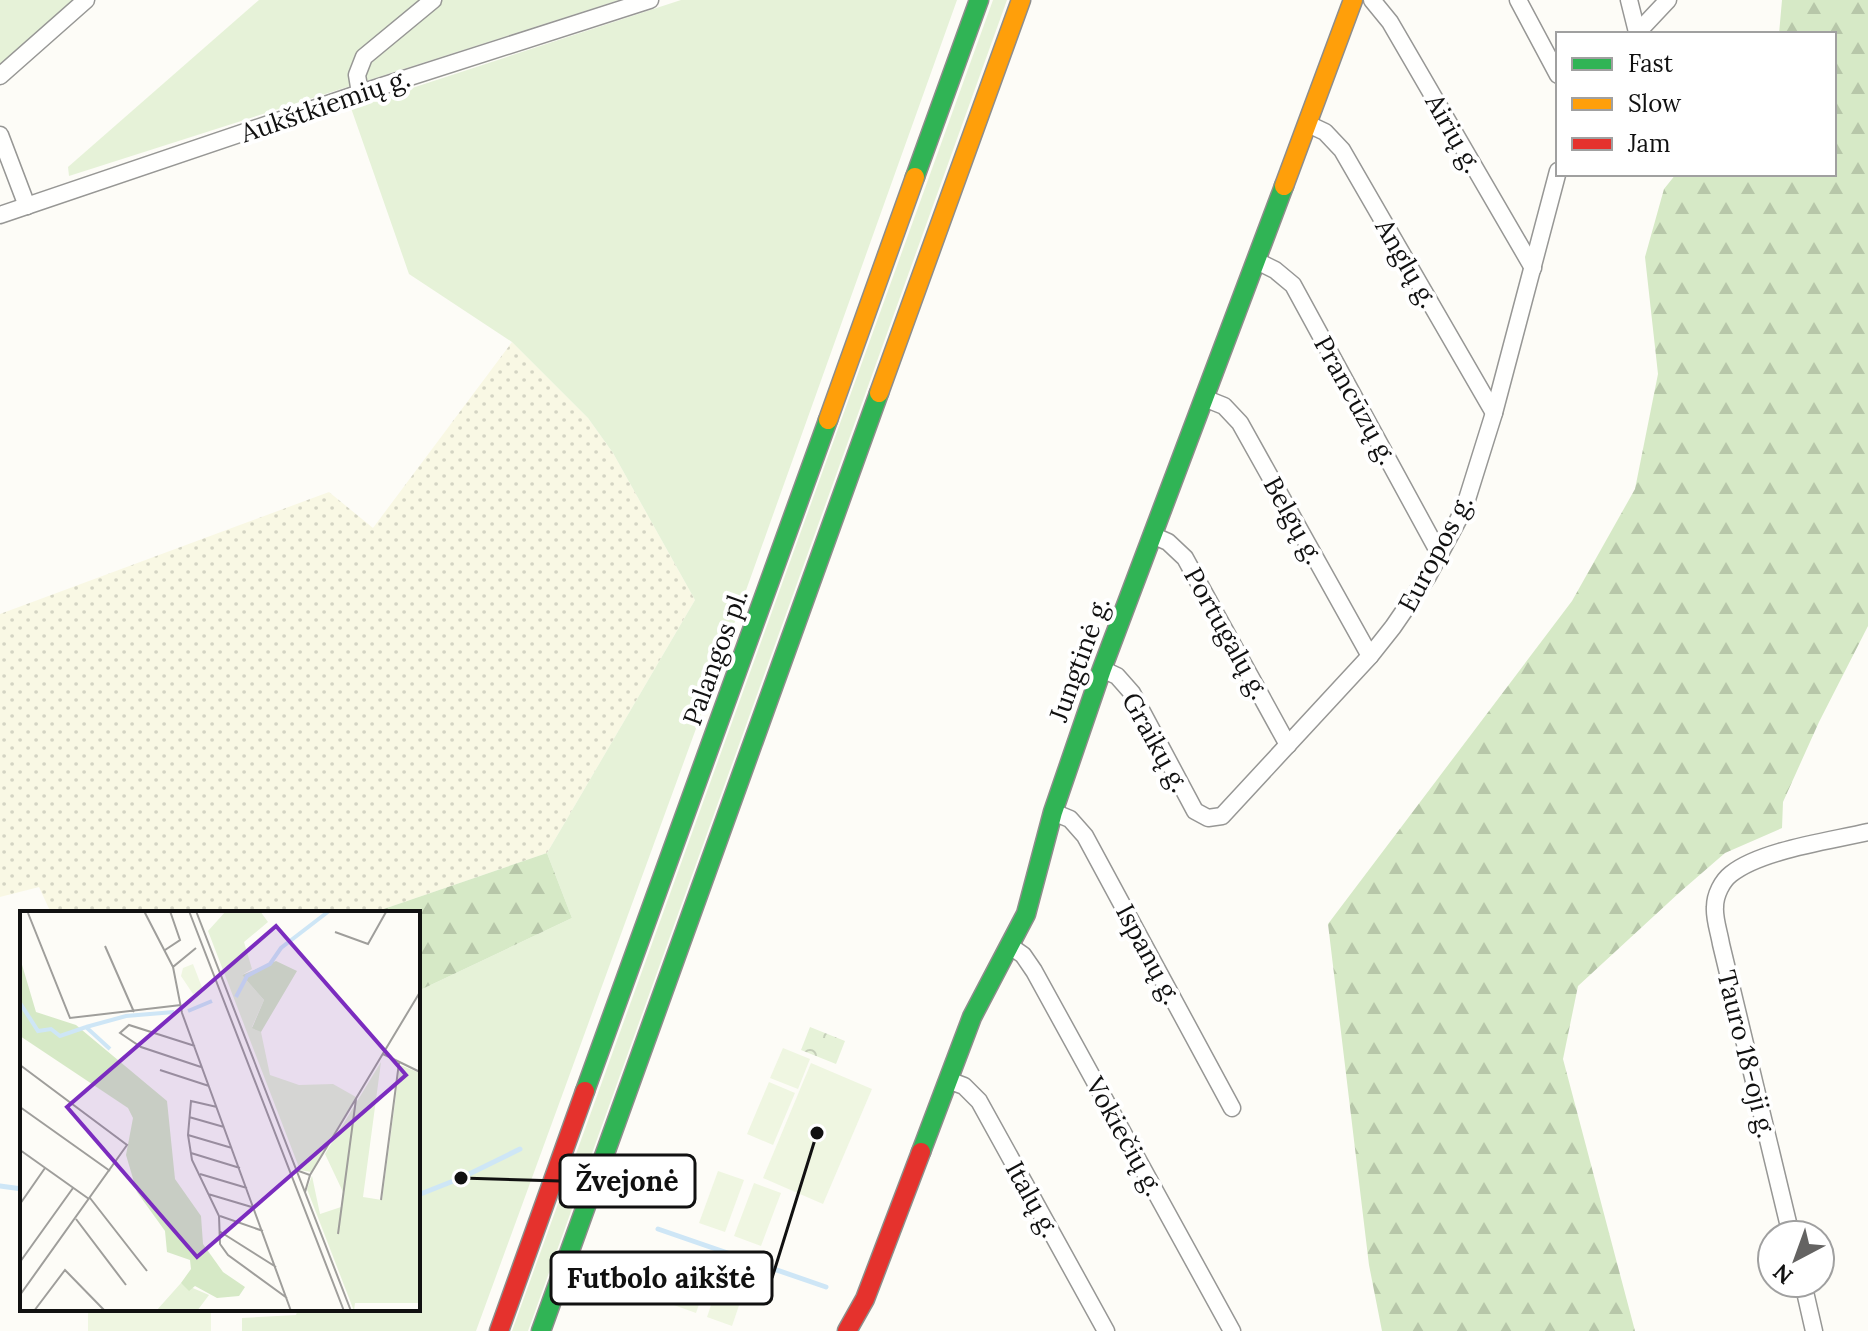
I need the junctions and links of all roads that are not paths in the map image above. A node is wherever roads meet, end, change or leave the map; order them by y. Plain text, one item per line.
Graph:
1 (86, 0) edge
2 (433, 0) edge
3 (650, 0) edge
4 (979, 0) edge
5 (1021, 0) edge
6 (1353, 0) edge
7 (1372, 0) edge
8 (1518, 0) edge
9 (1629, 0) edge
10 (1668, 0) edge
11 (1636, 32) edge
12 (1637, 32) edge
13 (1556, 71) edge
14 (0, 76) edge
15 (360, 93) junction
16 (1308, 124) junction
17 (0, 135) edge
18 (1557, 176) edge
19 (27, 206) junction
20 (0, 215) edge
21 (1257, 261) junction
22 (1533, 268) junction
23 (1204, 398) junction
24 (1494, 413) junction
25 (1152, 535) junction
26 (1439, 553) junction
27 (1370, 656) junction
28 (1102, 669) junction
29 (1288, 745) junction
30 (1053, 812) junction
31 (1208, 818) joint
32 (1868, 832) edge
33 (1010, 946) junction
34 (948, 1080) junction
35 (1232, 1108) dead end
36 (1787, 1219) edge
37 (1807, 1299) edge
38 (499, 1331) edge
39 (541, 1331) edge
40 (847, 1331) edge
41 (1106, 1331) edge
42 (1232, 1331) edge
43 (1814, 1331) edge

1 - 14 street
2 - 15 street
3 - 15 street, Aukštkiemių g.
4 - 38 main road, Palangos pl.
5 - 39 main road
6 - 16 main road, Jungtinė g.
7 - 22 street, Airių g.
8 - 13 street
9 - 11 street
10 - 12 street
15 - 19 street, Aukštkiemių g.
16 - 21 main road, Jungtinė g.
16 - 24 street, Anglų g.
17 - 19 street
18 - 22 street, Europos g.
19 - 20 street, Aukštkiemių g.
21 - 23 main road, Jungtinė g.
21 - 26 street, Prancūzų g.
22 - 24 street, Europos g.
23 - 25 main road, Jungtinė g.
23 - 27 street, Belgų g.
24 - 26 street, Europos g.
25 - 28 main road, Jungtinė g.
25 - 29 street, Portugalų g.
26 - 27 street, Europos g.
27 - 29 street, Europos g.
28 - 30 main road, Jungtinė g.
28 - 31 street, Graikų g.
29 - 31 street, Europos g.
30 - 33 main road, Jungtinė g.
30 - 35 street, Ispanų g.
32 - 36 street, Tauro 18-oji g.
33 - 34 main road, Jungtinė g.
33 - 42 street, Vokiečių g.
34 - 40 main road, Jungtinė g.
34 - 41 street, Italų g.
37 - 43 street

